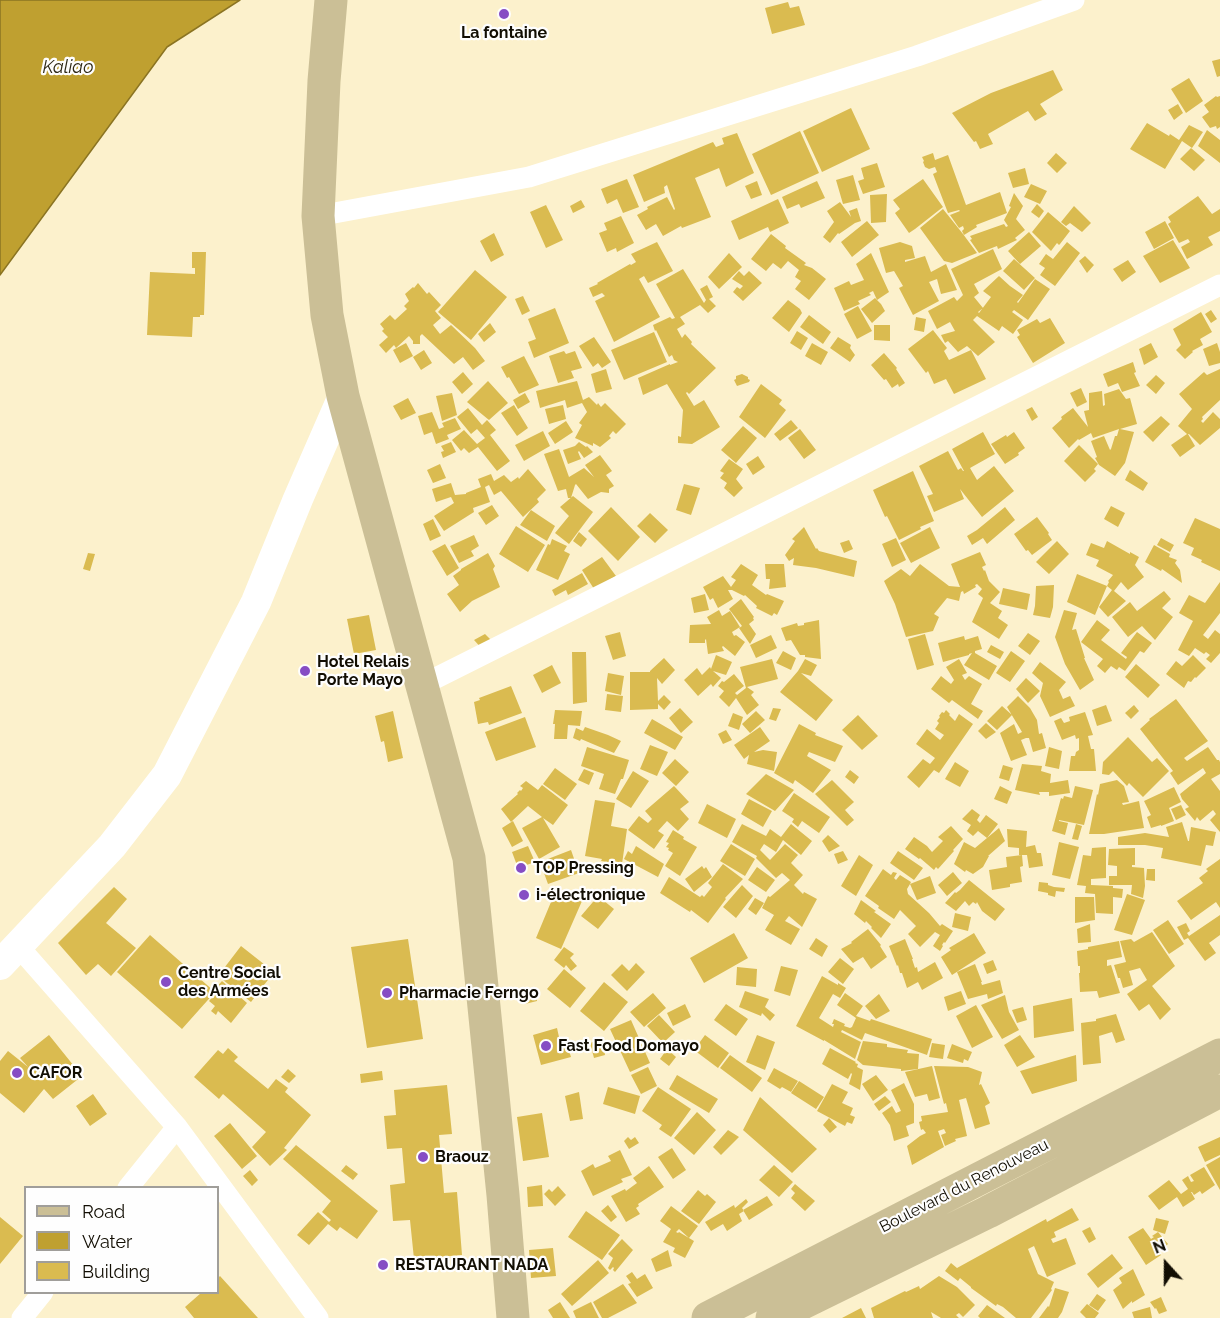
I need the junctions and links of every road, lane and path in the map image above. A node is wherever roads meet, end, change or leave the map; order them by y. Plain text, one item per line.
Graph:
1 (331, 0) edge
2 (1074, 0) edge
3 (318, 216) junction
4 (1220, 285) edge
5 (343, 396) junction
6 (422, 685) junction
7 (9, 955) edge
8 (1220, 1055) edge
9 (1220, 1091) edge
10 (177, 1128) junction
11 (130, 1186) edge
12 (42, 1294) edge
13 (22, 1318) edge
14 (318, 1318) edge
15 (513, 1318) edge
16 (708, 1318) edge
17 (772, 1318) edge

1 - 3 main road
2 - 3 street
3 - 5 main road
4 - 6 street
5 - 6 main road
5 - 7 street
6 - 15 main road
7 - 10 street
8 - 16 main road, Boulevard du Renouveau
9 - 17 main road, Boulevard du Renouveau
10 - 11 street
10 - 14 street
12 - 13 street

